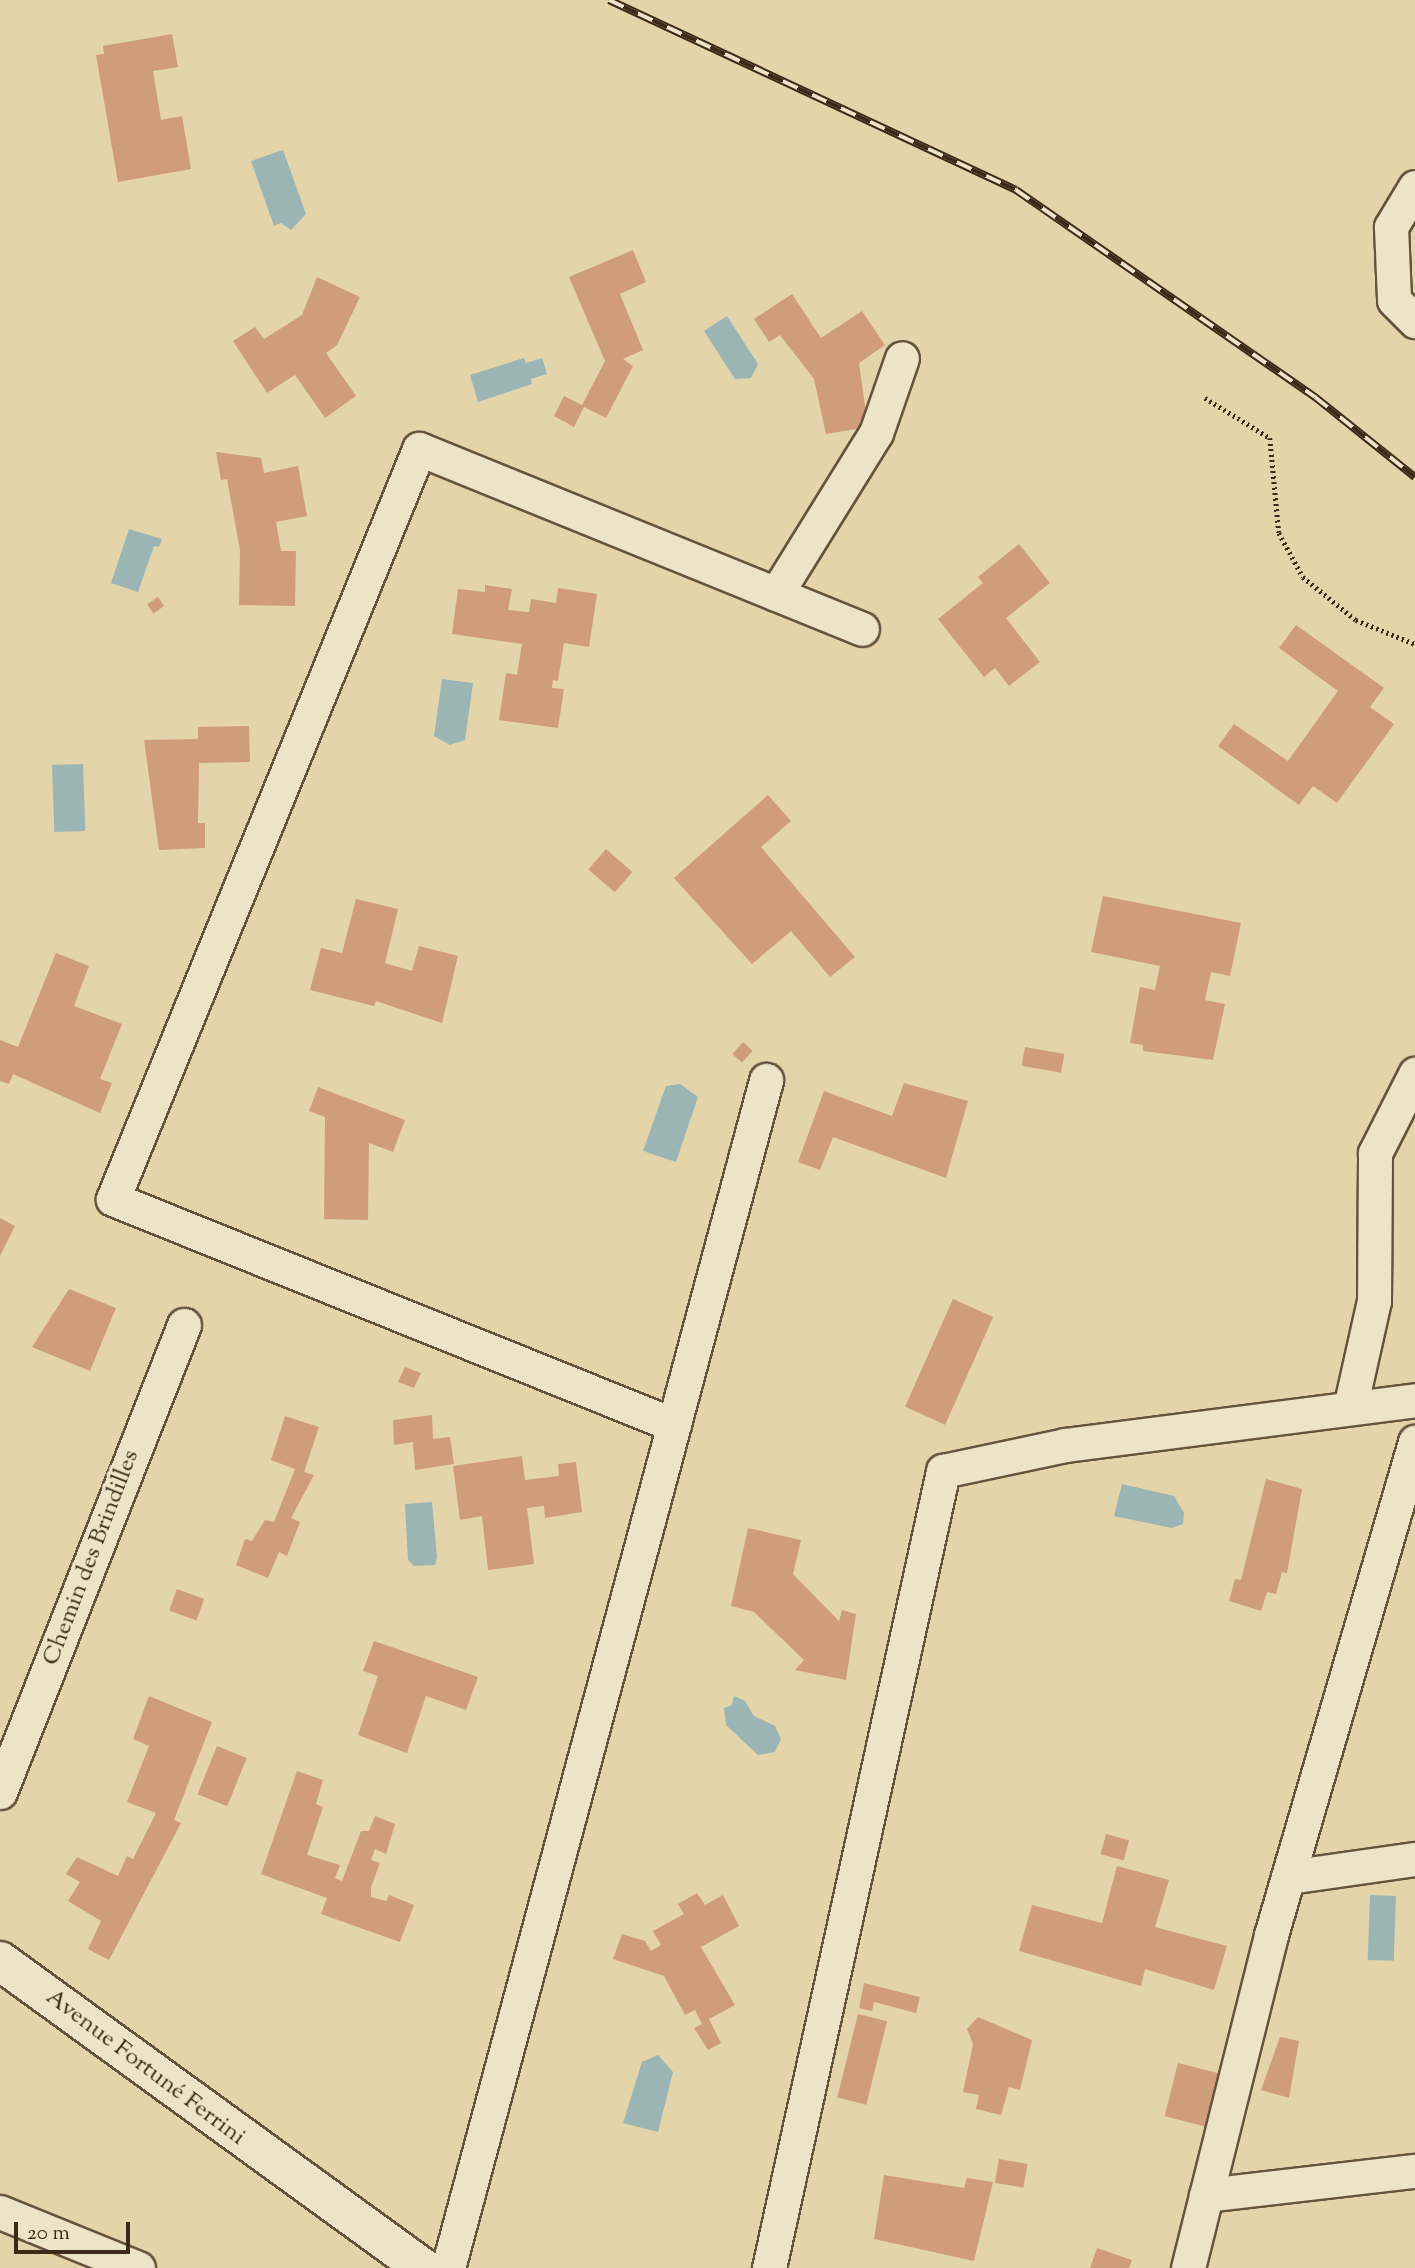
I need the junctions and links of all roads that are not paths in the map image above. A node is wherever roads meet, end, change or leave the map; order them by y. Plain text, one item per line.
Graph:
1 (1415, 187) edge
2 (1415, 321) edge
3 (902, 358) dead end
4 (776, 594) junction
5 (862, 629) dead end
6 (1415, 1074) edge
7 (766, 1080) dead end
8 (184, 1325) dead end
9 (1415, 1399) edge
10 (1350, 1408) junction
11 (674, 1425) junction
12 (1415, 1441) edge
13 (0, 1792) edge
14 (1415, 1859) edge
15 (1288, 1877) junction
16 (0, 1961) edge
17 (0, 1993) edge
18 (1415, 2171) edge
19 (289, 2175) junction
20 (1206, 2195) junction
21 (0, 2212) edge
22 (138, 2268) edge
23 (423, 2268) edge
24 (449, 2268) edge
25 (769, 2268) edge
26 (1188, 2268) edge

1 - 2 street
3 - 4 street
4 - 5 street
4 - 11 street
6 - 10 street
7 - 11 street
8 - 13 street, Chemin des Brindilles
9 - 10 street
10 - 25 street
11 - 24 street
12 - 15 street
14 - 15 street
15 - 20 street
16 - 19 main road, Avenue Fortuné Ferrini
17 - 19 main road, Avenue Fortuné Ferrini
18 - 20 street
19 - 23 main road, Avenue Fortuné Ferrini
20 - 26 street
21 - 22 street

